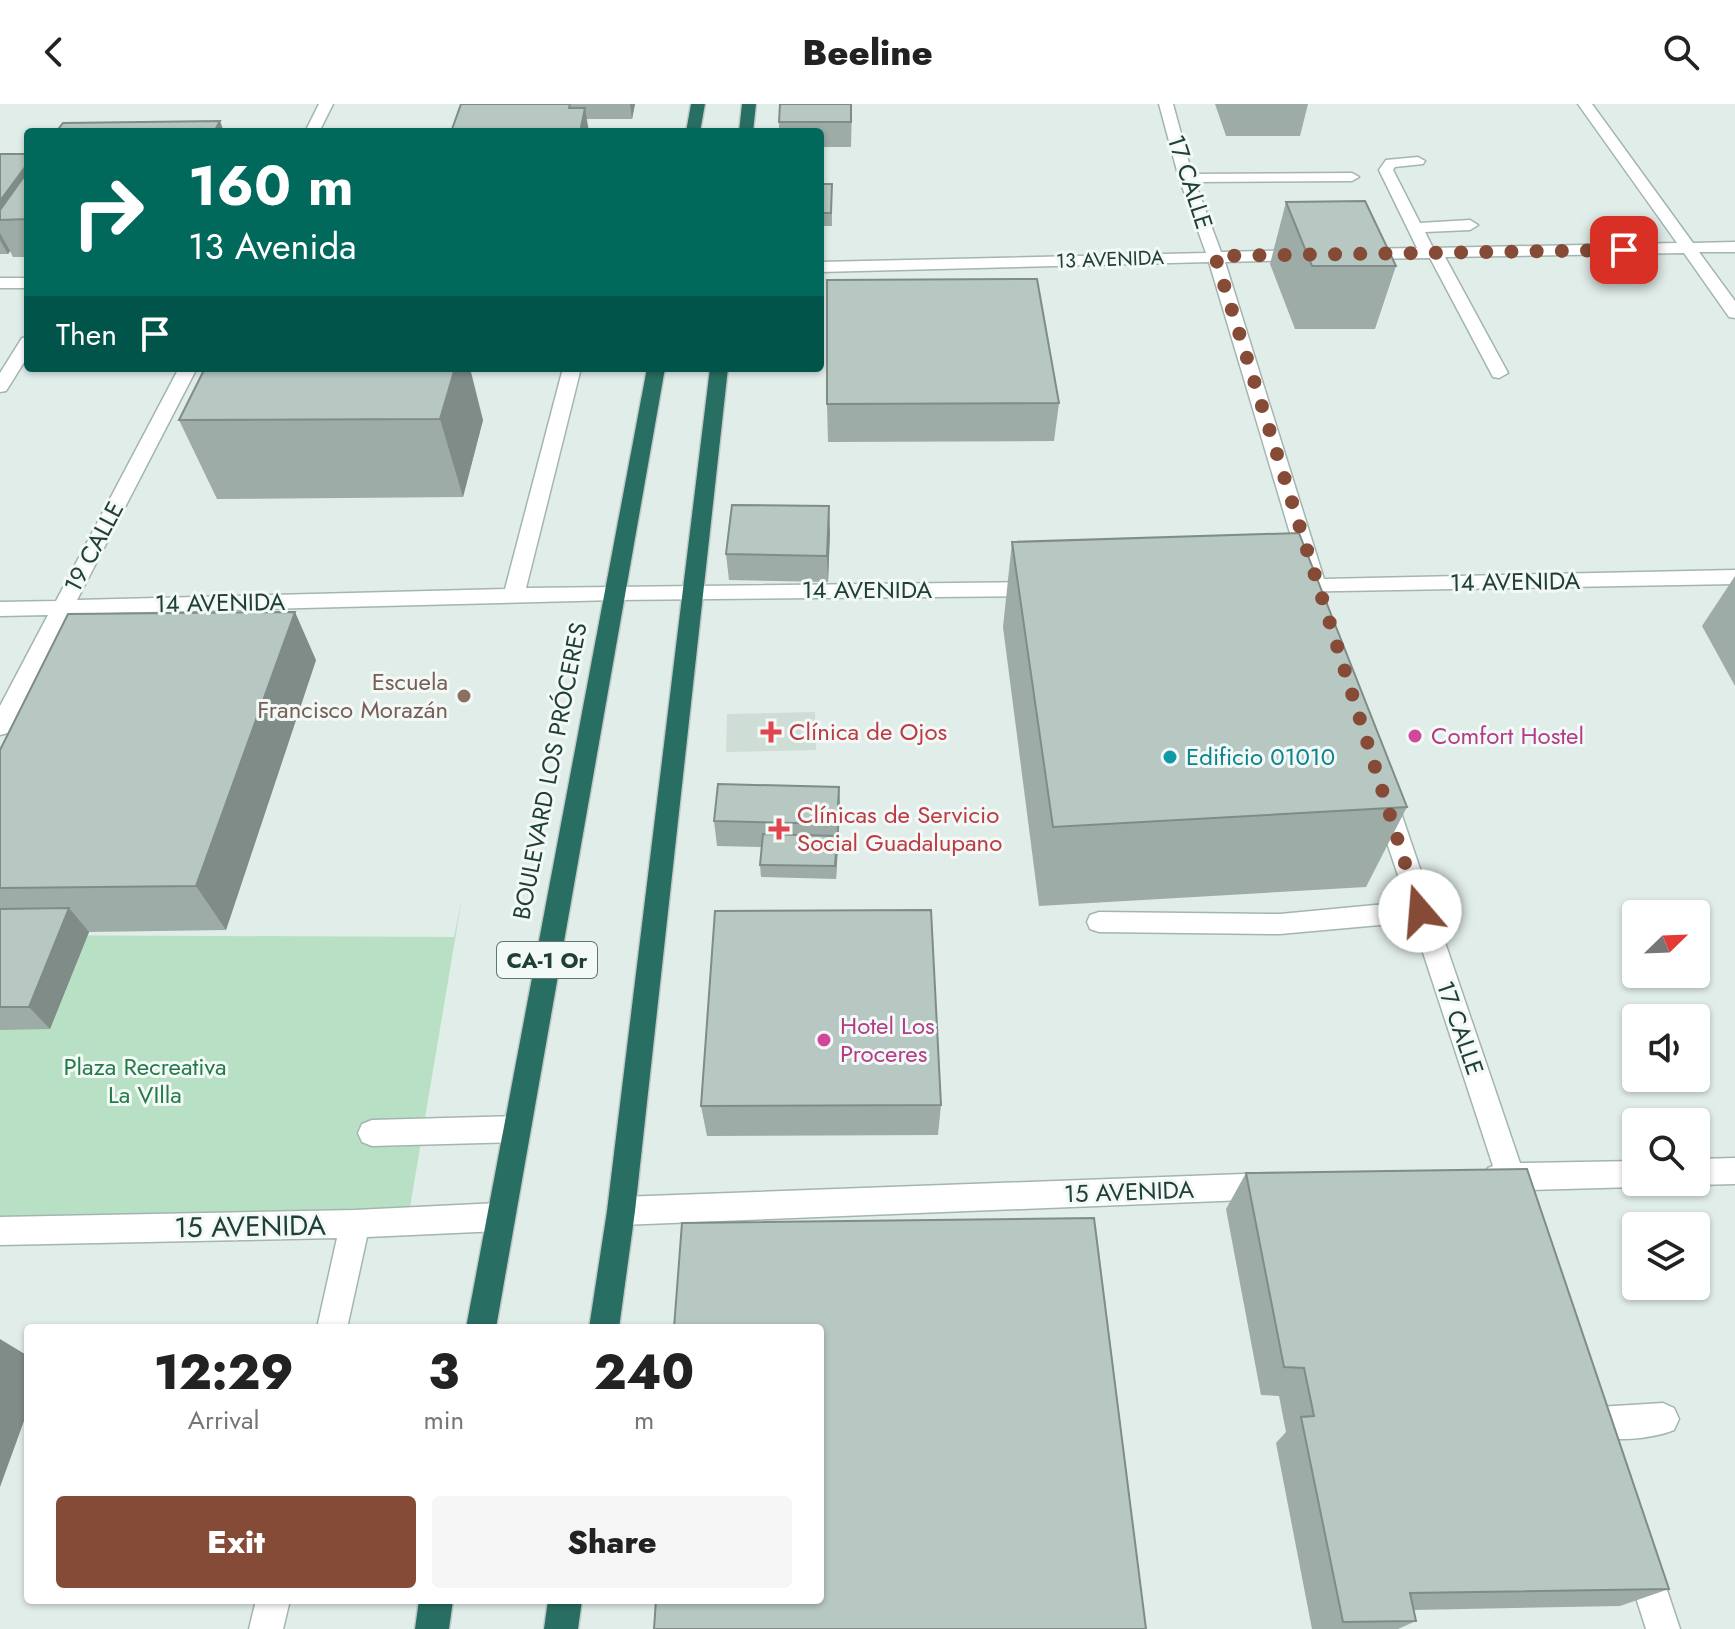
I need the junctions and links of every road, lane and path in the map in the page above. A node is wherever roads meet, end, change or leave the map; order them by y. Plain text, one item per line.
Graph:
1 (326, 104) edge
2 (698, 104) edge
3 (749, 104) edge
4 (1166, 104) edge
5 (1585, 104) edge
6 (314, 128) edge
7 (694, 128) edge
8 (746, 128) edge
9 (1418, 161) dead end
10 (1352, 177) dead end
11 (1186, 178) junction
12 (1470, 225) dead end
13 (1415, 228) junction
14 (1735, 247) edge
15 (1687, 248) junction
16 (1431, 254) junction
17 (1215, 256) junction
18 (824, 267) edge
19 (0, 283) edge
20 (24, 283) edge
21 (1735, 313) edge
22 (24, 348) edge
23 (186, 372) edge
24 (571, 372) edge
25 (655, 372) edge
26 (719, 372) edge
27 (1499, 373) dead end
28 (0, 387) edge
29 (1735, 577) edge
30 (1317, 586) junction
31 (1269, 587) edge
32 (1062, 589) edge
33 (695, 592) junction
34 (616, 593) junction
35 (514, 595) junction
36 (63, 607) junction
37 (0, 609) edge
38 (1326, 616) edge
39 (0, 727) edge
40 (1378, 778) edge
41 (1420, 911) junction
42 (1099, 922) dead end
43 (515, 1129) junction
44 (372, 1133) dead end
45 (1735, 1171) edge
46 (1710, 1172) edge
47 (1622, 1174) edge
48 (1511, 1177) junction
49 (1463, 1178) edge
50 (1304, 1185) edge
51 (621, 1211) junction
52 (499, 1217) junction
53 (1526, 1220) edge
54 (355, 1224) junction
55 (0, 1231) edge
56 (333, 1324) edge
57 (482, 1324) edge
58 (605, 1324) edge
59 (1663, 1419) dead end
60 (1598, 1423) edge
61 (1635, 1541) edge
62 (272, 1604) edge
63 (435, 1604) edge
64 (564, 1604) edge
65 (266, 1629) edge
66 (432, 1629) edge
67 (561, 1629) edge
68 (1663, 1629) edge

1 - 6 street
2 - 7 highway
3 - 8 highway
4 - 11 street, 17 CALLE
5 - 15 street
9 - 13 street
10 - 11 street
11 - 17 street, 17 CALLE
12 - 13 street
13 - 16 street
14 - 15 street, 13 AVENIDA
15 - 16 street, 13 AVENIDA
15 - 21 street
16 - 17 street, 13 AVENIDA
16 - 27 street
17 - 18 street, 13 AVENIDA
17 - 30 street, 17 CALLE
19 - 20 street
22 - 28 street
23 - 36 street, 19 CALLE
24 - 35 street
25 - 34 highway, BOULEVARD LOS PRÓCERES / CA-1 Or
26 - 33 highway
29 - 30 street, 14 AVENIDA
30 - 31 street, 14 AVENIDA
30 - 38 street, 17 CALLE
32 - 33 street, 14 AVENIDA
33 - 34 street, 14 AVENIDA
33 - 51 highway
34 - 35 street, 14 AVENIDA
34 - 43 highway, BOULEVARD LOS PRÓCERES / CA-1 Or
35 - 36 street, 14 AVENIDA
36 - 37 street, 14 AVENIDA
36 - 39 street, 19 CALLE
40 - 41 street, 17 CALLE
41 - 42 street
41 - 48 street, 17 CALLE
43 - 44 street
43 - 52 highway, BOULEVARD LOS PRÓCERES / CA-1 Or
45 - 46 street
47 - 48 street
48 - 49 street
48 - 53 street, 17 CALLE
50 - 51 street, 15 AVENIDA
51 - 58 highway
52 - 54 street, 15 AVENIDA
52 - 57 highway, BOULEVARD LOS PRÓCERES / CA-1 Or
54 - 55 street, 15 AVENIDA
54 - 56 street
59 - 60 street
61 - 68 street
62 - 65 street
63 - 66 highway
64 - 67 highway

